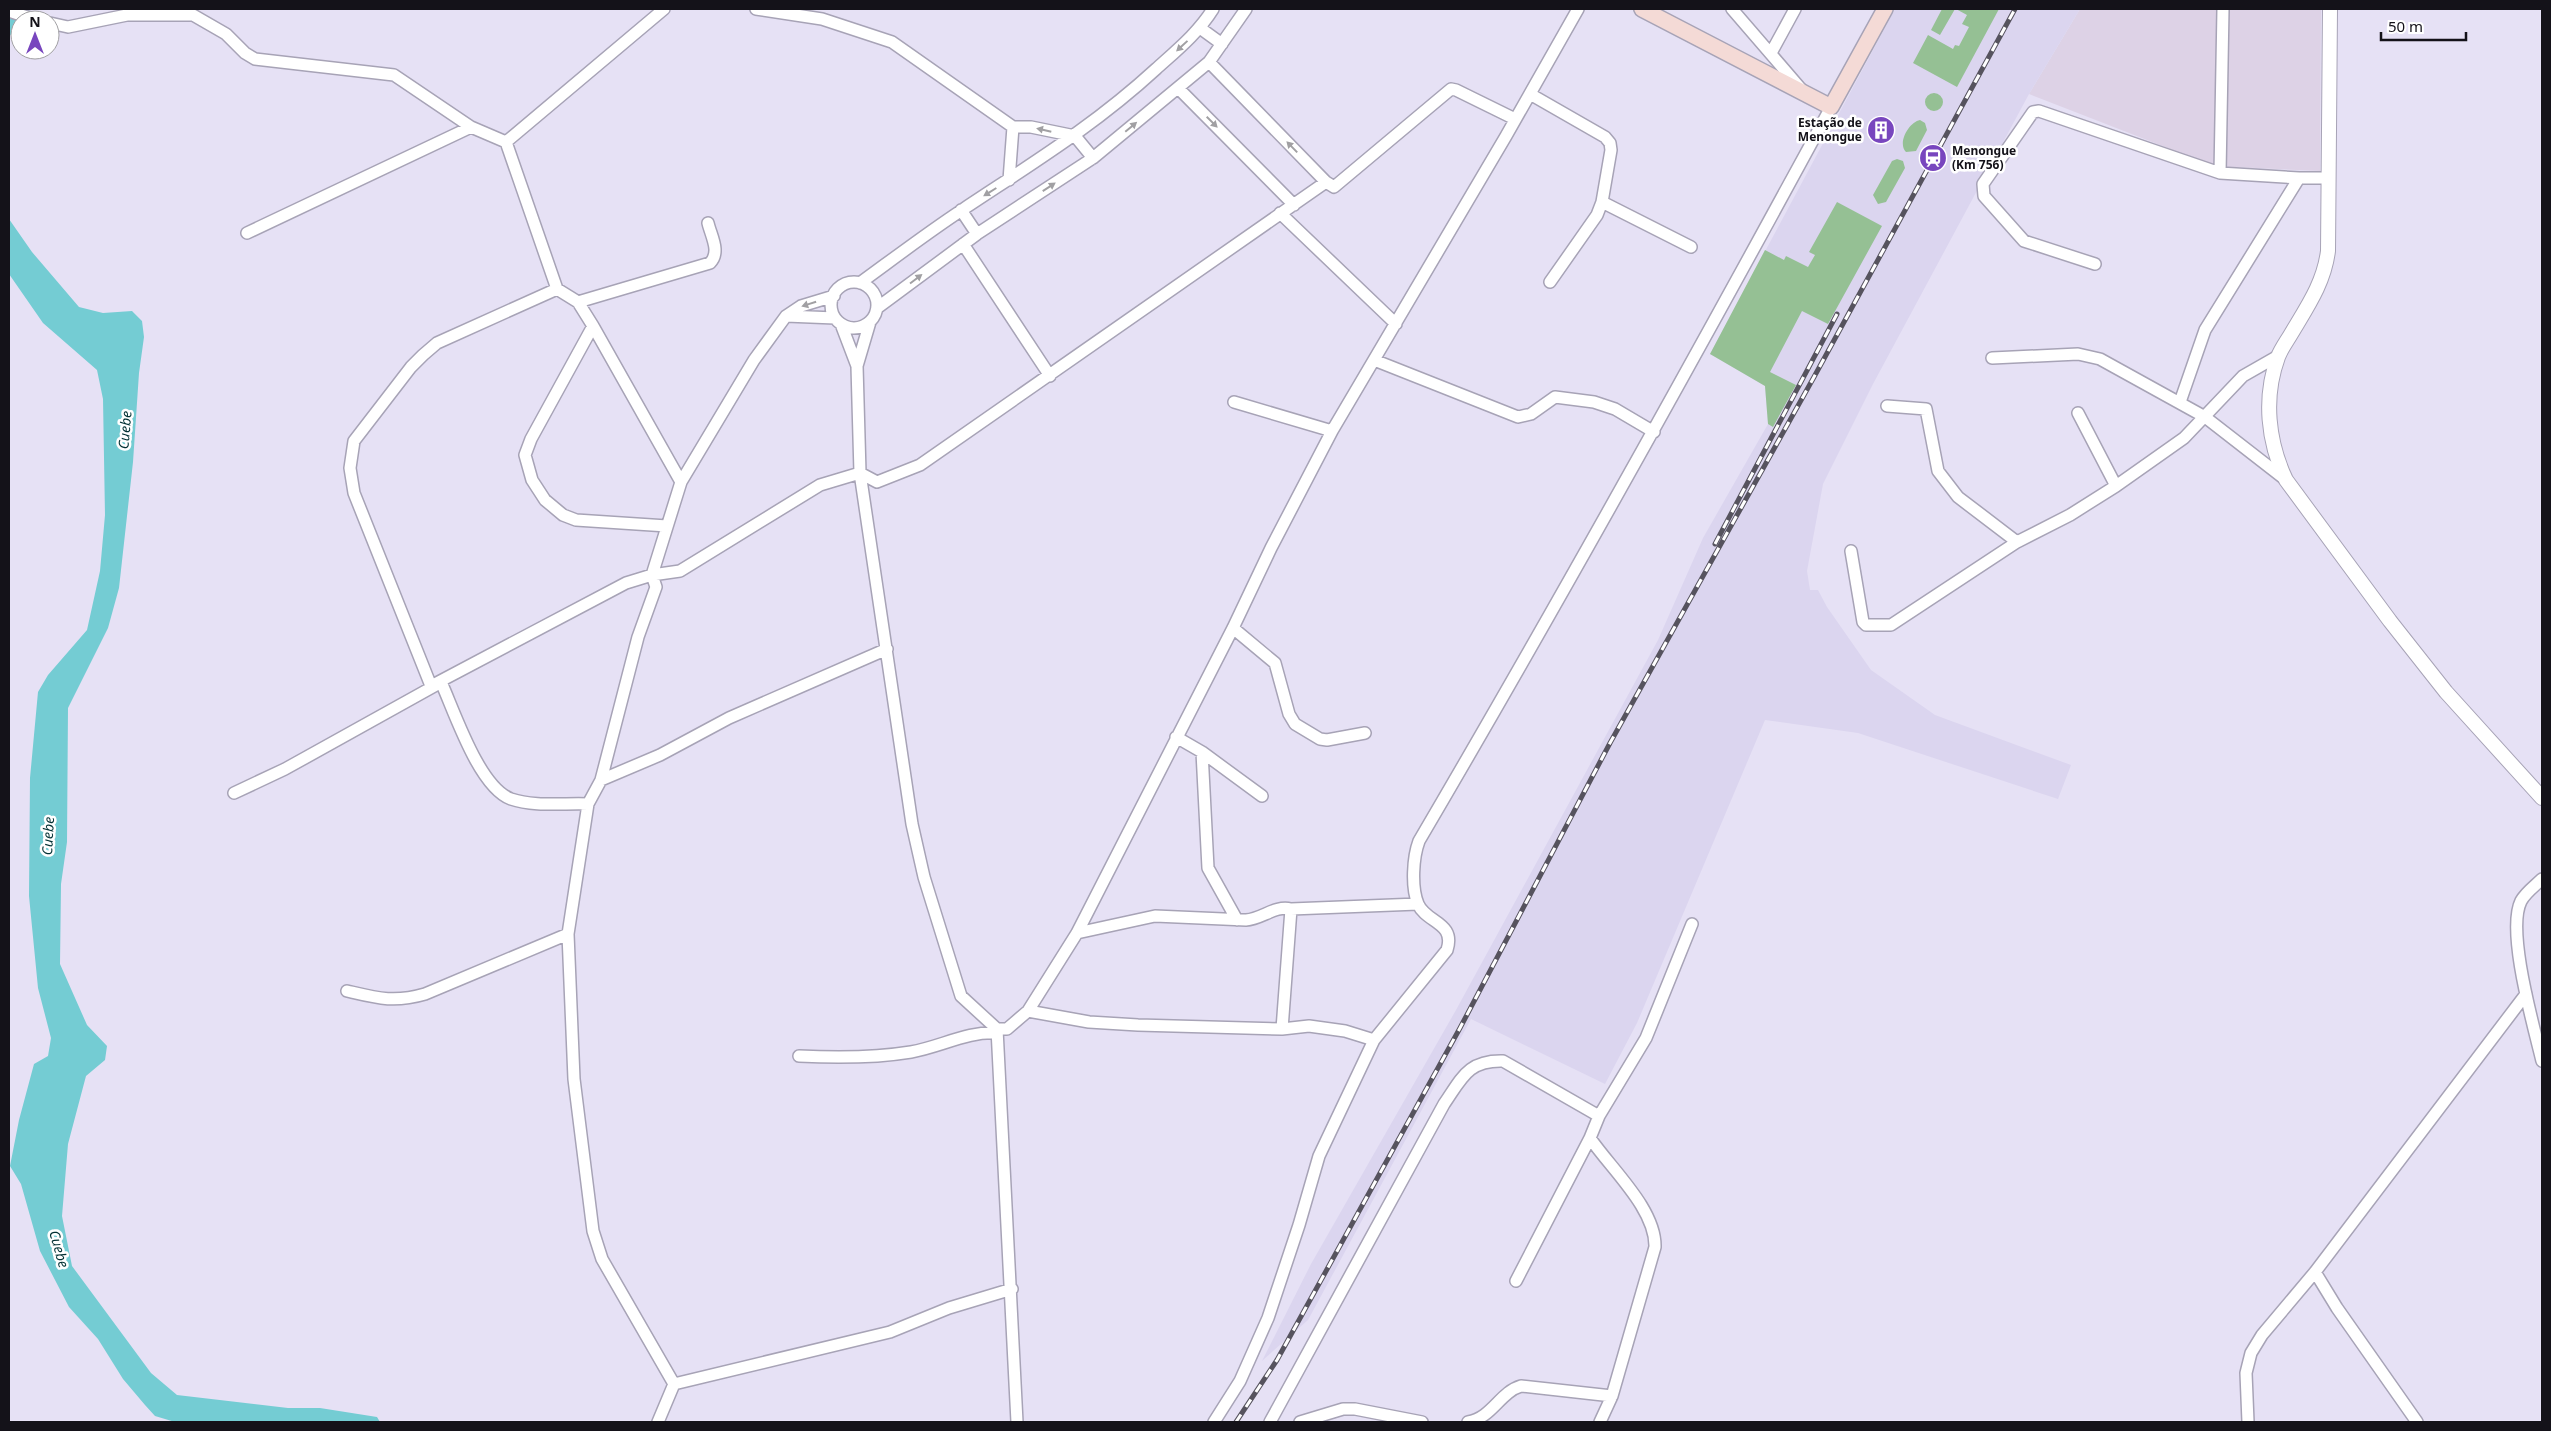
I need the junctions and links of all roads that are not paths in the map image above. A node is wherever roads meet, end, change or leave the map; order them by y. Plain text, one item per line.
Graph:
1 (664, 9) edge
2 (756, 9) edge
3 (813, 9) edge
4 (1213, 9) edge
5 (1246, 9) edge
6 (1578, 9) edge
7 (1642, 9) edge
8 (1732, 9) edge
9 (1795, 9) edge
10 (1885, 9) edge
11 (2223, 9) edge
12 (2330, 9) edge
13 (822, 19) junction
14 (60, 25) edge
15 (1200, 28) junction
16 (1222, 44) junction
17 (1771, 53) junction
18 (1209, 62) junction
19 (1178, 88) junction
20 (1803, 92) junction
21 (1530, 94) junction
22 (1832, 107) junction
23 (1516, 119) junction
24 (471, 127) junction
25 (1013, 127) junction
26 (1075, 136) junction
27 (506, 142) junction
28 (1093, 158) junction
29 (2220, 173) junction
30 (2299, 178) junction
31 (2328, 178) junction
32 (1009, 180) junction
33 (1326, 182) junction
34 (1602, 202) junction
35 (1294, 205) junction
36 (961, 210) junction
37 (1280, 213) junction
38 (708, 223) dead end
39 (247, 233) dead end
40 (977, 234) junction
41 (963, 244) junction
42 (1691, 247) dead end
43 (2095, 264) dead end
44 (1550, 282) dead end
45 (860, 283) junction
46 (557, 289) junction
47 (834, 296) junction
48 (578, 302) junction
49 (877, 308) junction
50 (786, 316) junction
51 (838, 321) junction
52 (870, 322) junction
53 (1396, 324) junction
54 (593, 326) junction
55 (2278, 356) junction
56 (1992, 358) dead end
57 (1374, 360) junction
58 (857, 366) junction
59 (1050, 376) junction
60 (1234, 402) dead end
61 (2180, 402) junction
62 (1887, 406) dead end
63 (2078, 414) dead end
64 (2205, 417) junction
65 (1332, 431) junction
66 (1654, 432) junction
67 (860, 473) junction
68 (2286, 480) junction
69 (681, 482) junction
70 (2116, 486) junction
71 (667, 526) junction
72 (2017, 542) junction
73 (1851, 551) dead end
74 (652, 575) junction
75 (1233, 628) junction
76 (887, 649) junction
77 (436, 684) junction
78 (1365, 733) dead end
79 (1176, 737) junction
80 (1202, 752) junction
81 (601, 780) junction
82 (234, 793) dead end
83 (1262, 796) dead end
84 (2542, 798) edge
85 (588, 804) junction
86 (2542, 879) edge
87 (1418, 904) junction
88 (1291, 908) junction
89 (1236, 920) junction
90 (1692, 924) dead end
91 (1077, 933) junction
92 (568, 934) junction
93 (347, 990) dead end
94 (2526, 994) junction
95 (1028, 1011) junction
96 (1282, 1029) junction
97 (997, 1031) junction
98 (1374, 1040) junction
99 (799, 1056) dead end
100 (2542, 1061) edge
101 (1599, 1116) junction
102 (1590, 1138) junction
103 (2316, 1272) junction
104 (1516, 1281) dead end
105 (1012, 1289) junction
106 (674, 1384) junction
107 (1612, 1396) junction
108 (658, 1422) edge
109 (1017, 1422) edge
110 (1214, 1422) edge
111 (1270, 1422) edge
112 (1300, 1422) edge
113 (1422, 1422) edge
114 (1468, 1422) edge
115 (1600, 1422) edge
116 (2248, 1422) edge
117 (2417, 1422) edge

1 - 27 street
2 - 13 street
3 - 13 street
4 - 15 street
5 - 16 street
6 - 21 street
7 - 20 main road
8 - 17 street
9 - 17 street
10 - 22 main road
11 - 29 street
12 - 31 street
13 - 25 street
14 - 24 street
15 - 16 street
15 -> 26 street
16 - 18 street
17 - 20 street
18 - 19 street
33 -> 18 street
28 -> 19 street
19 -> 35 street
20 - 22 main road
21 - 23 street
21 - 34 street
22 - 66 street
23 - 33 street
23 - 53 street
24 - 27 street
24 - 39 street
26 -> 25 street
25 - 32 street
26 - 28 street
26 - 32 street
27 - 46 street
40 -> 28 street
29 - 30 street
29 - 43 street
30 - 31 street
30 - 61 street
31 - 55 street
32 -> 36 street
33 - 35 street
34 - 42 street
34 - 44 street
35 - 37 street
36 - 40 street
36 - 45 street
37 - 53 street
37 - 59 street
38 - 48 street
40 - 41 street
49 -> 41 street
41 - 59 street
45 - 47 street
45 - 49 street
46 - 48 street
46 - 77 street
47 -> 50 street
47 - 51 street
48 - 54 street
49 - 52 street
50 - 51 street
50 - 69 street
51 - 52 street
51 - 58 street
52 - 58 street
53 - 57 street
54 - 69 street
54 - 71 street
55 - 64 street
55 - 68 street
56 - 61 street
57 - 65 street
57 - 66 street
58 - 67 street
59 - 67 street
60 - 65 street
61 - 64 street
62 - 72 street
63 - 70 street
64 - 68 street
64 - 70 street
65 - 75 street
66 - 87 street
67 - 74 street
67 - 76 street
68 - 84 street
69 - 71 street
70 - 72 street
71 - 74 street
72 - 73 street
74 - 77 street
74 - 81 street
75 - 78 street
75 - 79 street
76 - 81 street
76 - 97 street
77 - 82 street
77 - 85 street
79 - 80 street
79 - 91 street
80 - 83 street
80 - 89 street
81 - 85 street
85 - 92 street
86 - 94 street
87 - 88 street
87 - 98 street
88 - 89 street
88 - 96 street
89 - 91 street
90 - 101 street
91 - 95 street
92 - 93 street
92 - 106 street
94 - 100 street
94 - 103 street
95 - 96 street
95 - 97 street
96 - 98 street
97 - 99 street
97 - 105 street
98 - 110 street
101 - 102 street
101 - 111 street
102 - 104 street
102 - 107 street
103 - 116 street
103 - 117 street
105 - 106 street
105 - 109 street
106 - 108 street
107 - 114 street
107 - 115 street
112 - 113 street

